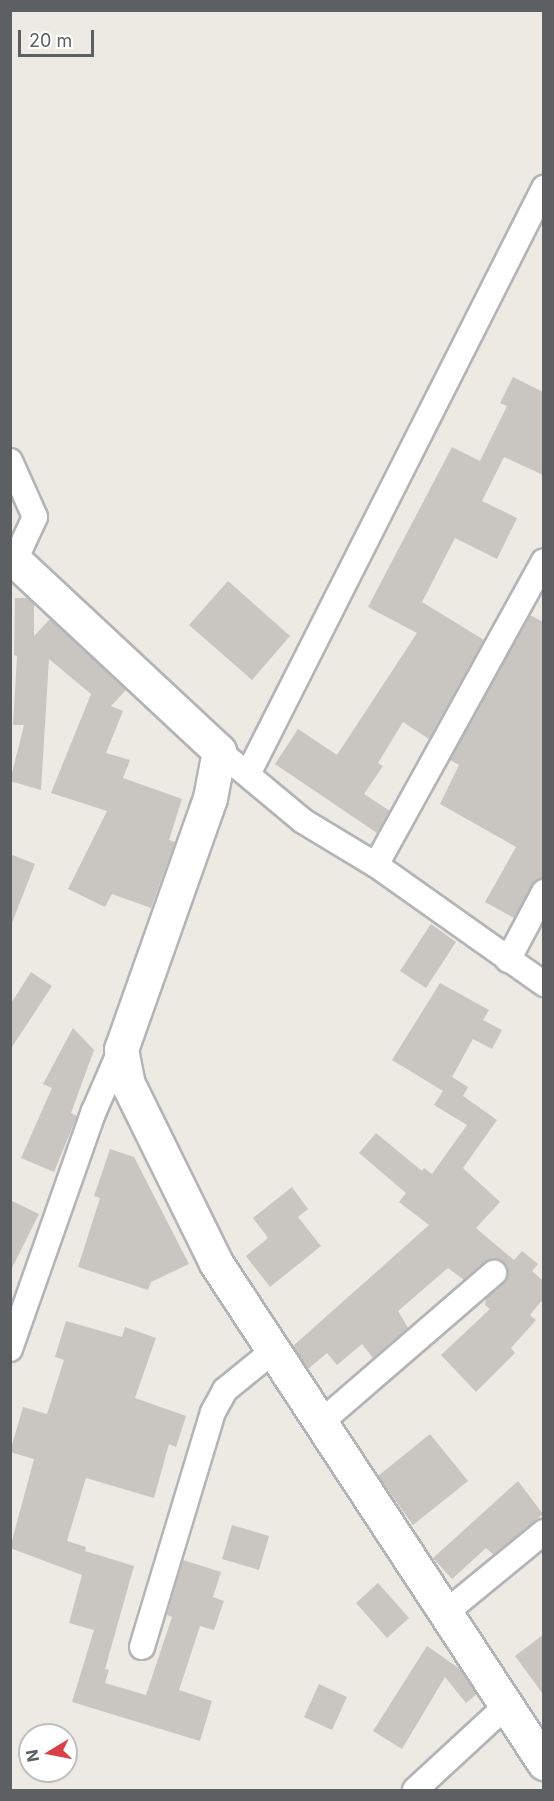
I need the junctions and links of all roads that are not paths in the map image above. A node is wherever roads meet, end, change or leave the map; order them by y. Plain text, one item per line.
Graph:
1 (543, 188) edge
2 (10, 461) edge
3 (13, 558) edge
4 (543, 561) edge
5 (219, 751) junction
6 (248, 774) junction
7 (376, 865) junction
8 (543, 892) edge
9 (508, 960) junction
10 (543, 984) edge
11 (121, 1049) junction
12 (494, 1273) dead end
13 (10, 1349) edge
14 (273, 1350) junction
15 (320, 1423) junction
16 (543, 1532) edge
17 (445, 1613) junction
18 (142, 1647) dead end
19 (506, 1706) junction
20 (540, 1748) edge
21 (416, 1791) edge

1 - 6 street
2 - 3 street
3 - 5 street
4 - 7 street
5 - 6 street
5 - 11 street
6 - 7 street
7 - 9 street
8 - 9 street
9 - 10 street
11 - 13 street
11 - 14 street
12 - 15 street
14 - 15 street
14 - 18 street
15 - 17 street
16 - 17 street
17 - 19 street
19 - 20 street
19 - 21 street

